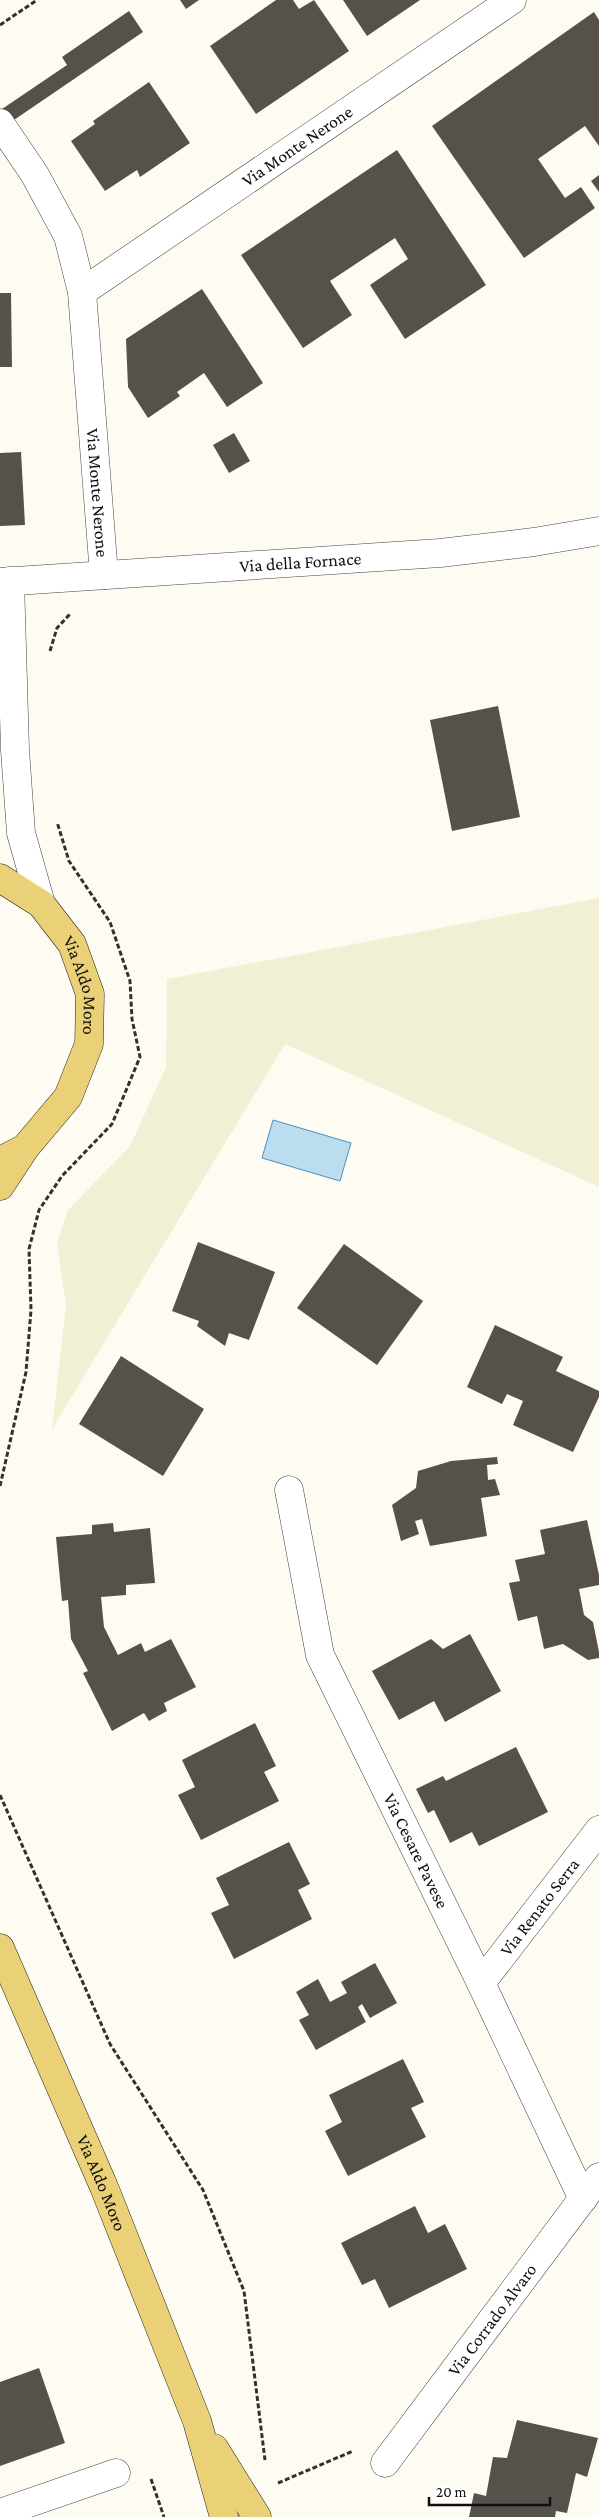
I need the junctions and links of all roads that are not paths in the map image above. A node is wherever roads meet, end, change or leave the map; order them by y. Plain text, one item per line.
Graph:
1 (512, 0) edge
2 (0, 123) edge
3 (82, 292) junction
4 (599, 531) edge
5 (114, 575) junction
6 (5, 581) edge
7 (15, 750) junction
8 (0, 779) edge
9 (0, 878) edge
10 (41, 904) junction
11 (25, 1148) junction
12 (0, 1161) edge
13 (0, 1186) edge
14 (289, 1490) dead end
15 (599, 1830) edge
16 (0, 1948) edge
17 (481, 1983) junction
18 (599, 2177) edge
19 (583, 2199) junction
20 (197, 2421) junction
21 (385, 2463) road end
22 (116, 2473) dead end
23 (0, 2513) edge
24 (224, 2517) edge
25 (257, 2517) edge

1 - 3 street, Via Monte Nerone
2 - 3 street, Via Monte Nerone
3 - 5 street, Via Monte Nerone
4 - 5 street, Via della Fornace
5 - 6 street, Via della Fornace
6 - 7 street, Via Aldo Moro
7 - 8 street, Via Aldo Moro
7 - 10 street, Via Aldo Moro
9 - 10 main road, Via Aldo Moro
10 - 11 main road, Via Aldo Moro
11 - 12 main road, Via Aldo Moro
11 - 13 main road, Via Aldo Moro
14 - 17 street, Via Cesare Pavese
15 - 17 street, Via Renato Serra
16 - 20 main road, Via Aldo Moro
17 - 19 street, Via Cesare Pavese
18 - 19 street, Via Corrado Alvaro
19 - 21 street, Via Corrado Alvaro
20 - 24 main road, Via Aldo Moro
20 - 25 main road, Via Aldo Moro
22 - 23 street

